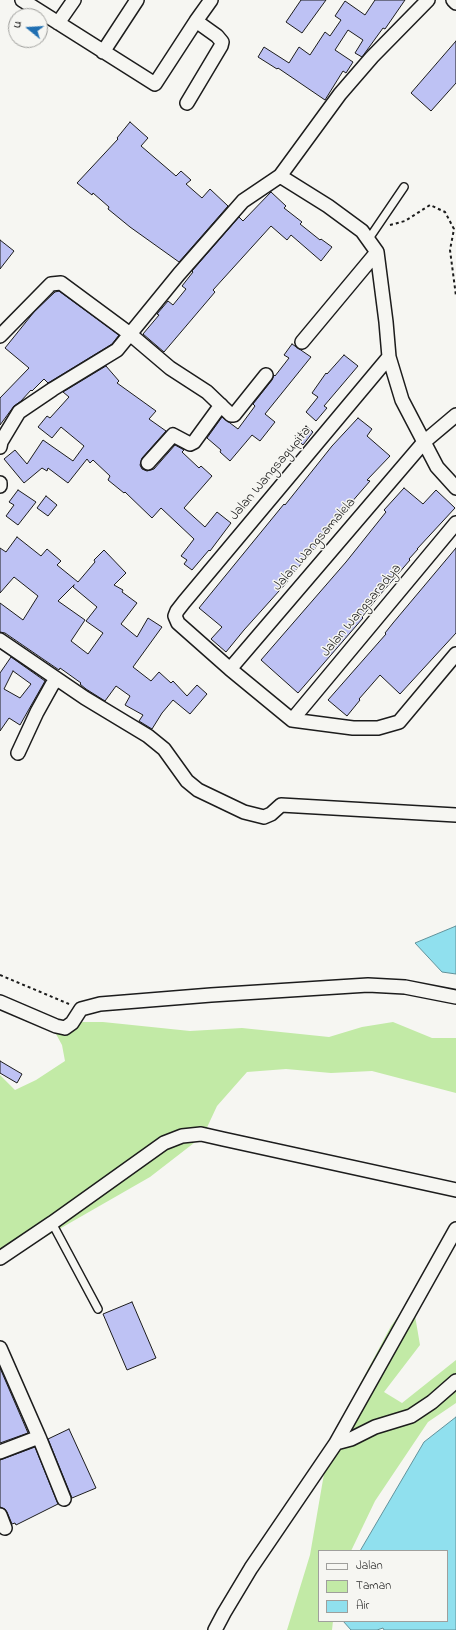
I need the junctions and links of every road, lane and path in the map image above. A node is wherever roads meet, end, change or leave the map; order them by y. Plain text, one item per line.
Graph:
1 (22, 0) edge
2 (74, 0) edge
3 (137, 0) edge
4 (211, 0) edge
5 (428, 0) edge
6 (453, 0) edge
7 (456, 3) edge
8 (196, 21) junction
9 (58, 23) junction
10 (103, 52) junction
11 (187, 103) dead end
12 (284, 179) junction
13 (404, 187) dead end
14 (372, 235) junction
15 (377, 252) junction
16 (456, 296) edge
17 (130, 334) junction
18 (0, 336) edge
19 (302, 342) dead end
20 (388, 358) junction
21 (266, 375) dead end
22 (221, 405) junction
23 (456, 415) edge
24 (424, 442) junction
25 (0, 448) edge
26 (148, 464) dead end
27 (0, 483) edge
28 (0, 486) edge
29 (456, 488) edge
30 (456, 524) edge
31 (0, 640) edge
32 (456, 654) edge
33 (230, 669) junction
34 (57, 679) junction
35 (292, 720) junction
36 (18, 753) dead end
37 (456, 815) edge
38 (0, 975) edge
39 (456, 997) edge
40 (0, 1002) edge
41 (80, 1009) junction
42 (456, 1190) edge
43 (52, 1224) junction
44 (456, 1229) edge
45 (0, 1258) edge
46 (98, 1309) dead end
47 (0, 1348) edge
48 (456, 1381) edge
49 (40, 1437) junction
50 (336, 1443) junction
51 (0, 1452) edge
52 (64, 1499) dead end
53 (0, 1515) edge
54 (5, 1528) dead end
55 (215, 1630) edge

1 - 9 street
2 - 9 street
3 - 10 street
4 - 8 street
5 - 12 street
6 - 7 street
8 - 10 street
8 - 11 street
9 - 10 street
12 - 14 street
12 - 17 street
13 - 14 lane
14 - 15 street
14 - 16 path
15 - 19 street
15 - 20 street
17 - 18 street
17 - 22 street
17 - 25 street
20 - 24 street
20 - 33 street, Jalan Wangsagupita
21 - 22 street
22 - 26 street
23 - 24 street, Jalan Wangsamalela
24 - 29 street
24 - 33 street, Jalan Wangsamalela
27 - 28 street
30 - 35 street, Jalan Wangsaradya
31 - 34 street
32 - 35 street
33 - 35 street
34 - 36 street
34 - 37 street
38 - 41 path
39 - 41 street
40 - 41 street
42 - 43 street
43 - 45 street
43 - 46 lane
44 - 50 street
47 - 49 street
48 - 50 street
49 - 51 street
49 - 52 street
50 - 55 street
53 - 54 street

